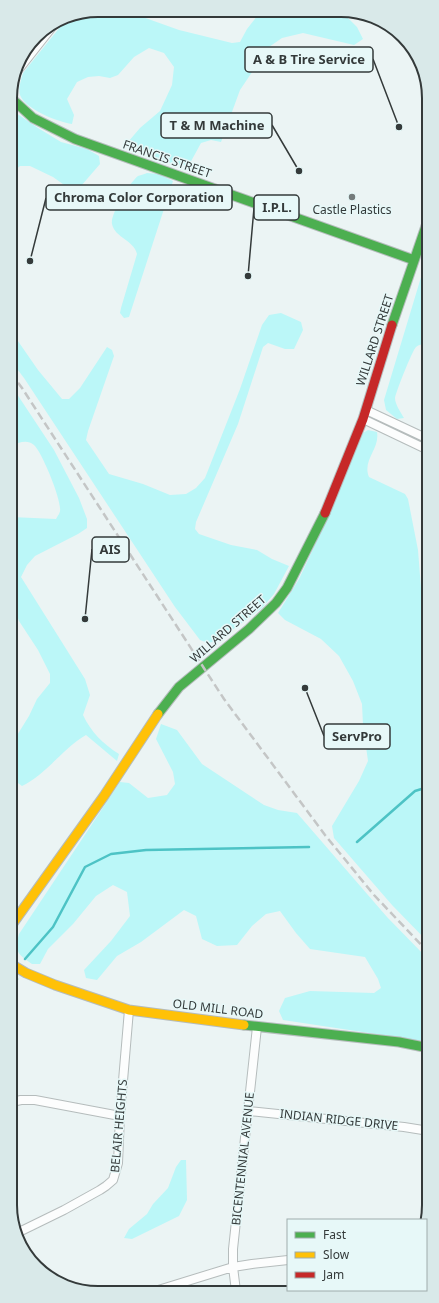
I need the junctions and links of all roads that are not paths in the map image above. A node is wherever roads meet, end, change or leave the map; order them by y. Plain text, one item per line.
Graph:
1 (41, 41) edge
2 (27, 59) edge
3 (17, 103) edge
4 (422, 239) edge
5 (414, 260) junction
6 (364, 415) junction
7 (422, 437) edge
8 (422, 447) edge
9 (17, 918) edge
10 (17, 968) edge
11 (129, 1010) junction
12 (258, 1027) junction
13 (422, 1047) edge
14 (17, 1101) edge
15 (249, 1111) junction
16 (120, 1116) junction
17 (422, 1130) edge
18 (21, 1231) edge
19 (287, 1260) edge
20 (233, 1268) junction
21 (172, 1286) edge
22 (235, 1286) edge

1 - 2 street
3 - 5 street, FRANCIS STREET
4 - 5 street, WILLARD STREET
5 - 6 street, WILLARD STREET
6 - 7 street
6 - 8 street
6 - 9 street, WILLARD STREET
10 - 11 street, OLD MILL ROAD
11 - 12 street, OLD MILL ROAD
11 - 16 street, BELAIR HEIGHTS
12 - 13 street, OLD MILL ROAD
12 - 15 street, BICENTENNIAL AVENUE
14 - 16 street
15 - 17 street, INDIAN RIDGE DRIVE
15 - 20 street, BICENTENNIAL AVENUE
16 - 18 street, BELAIR HEIGHTS
19 - 20 street
20 - 21 street
20 - 22 street, BICENTENNIAL AVENUE

